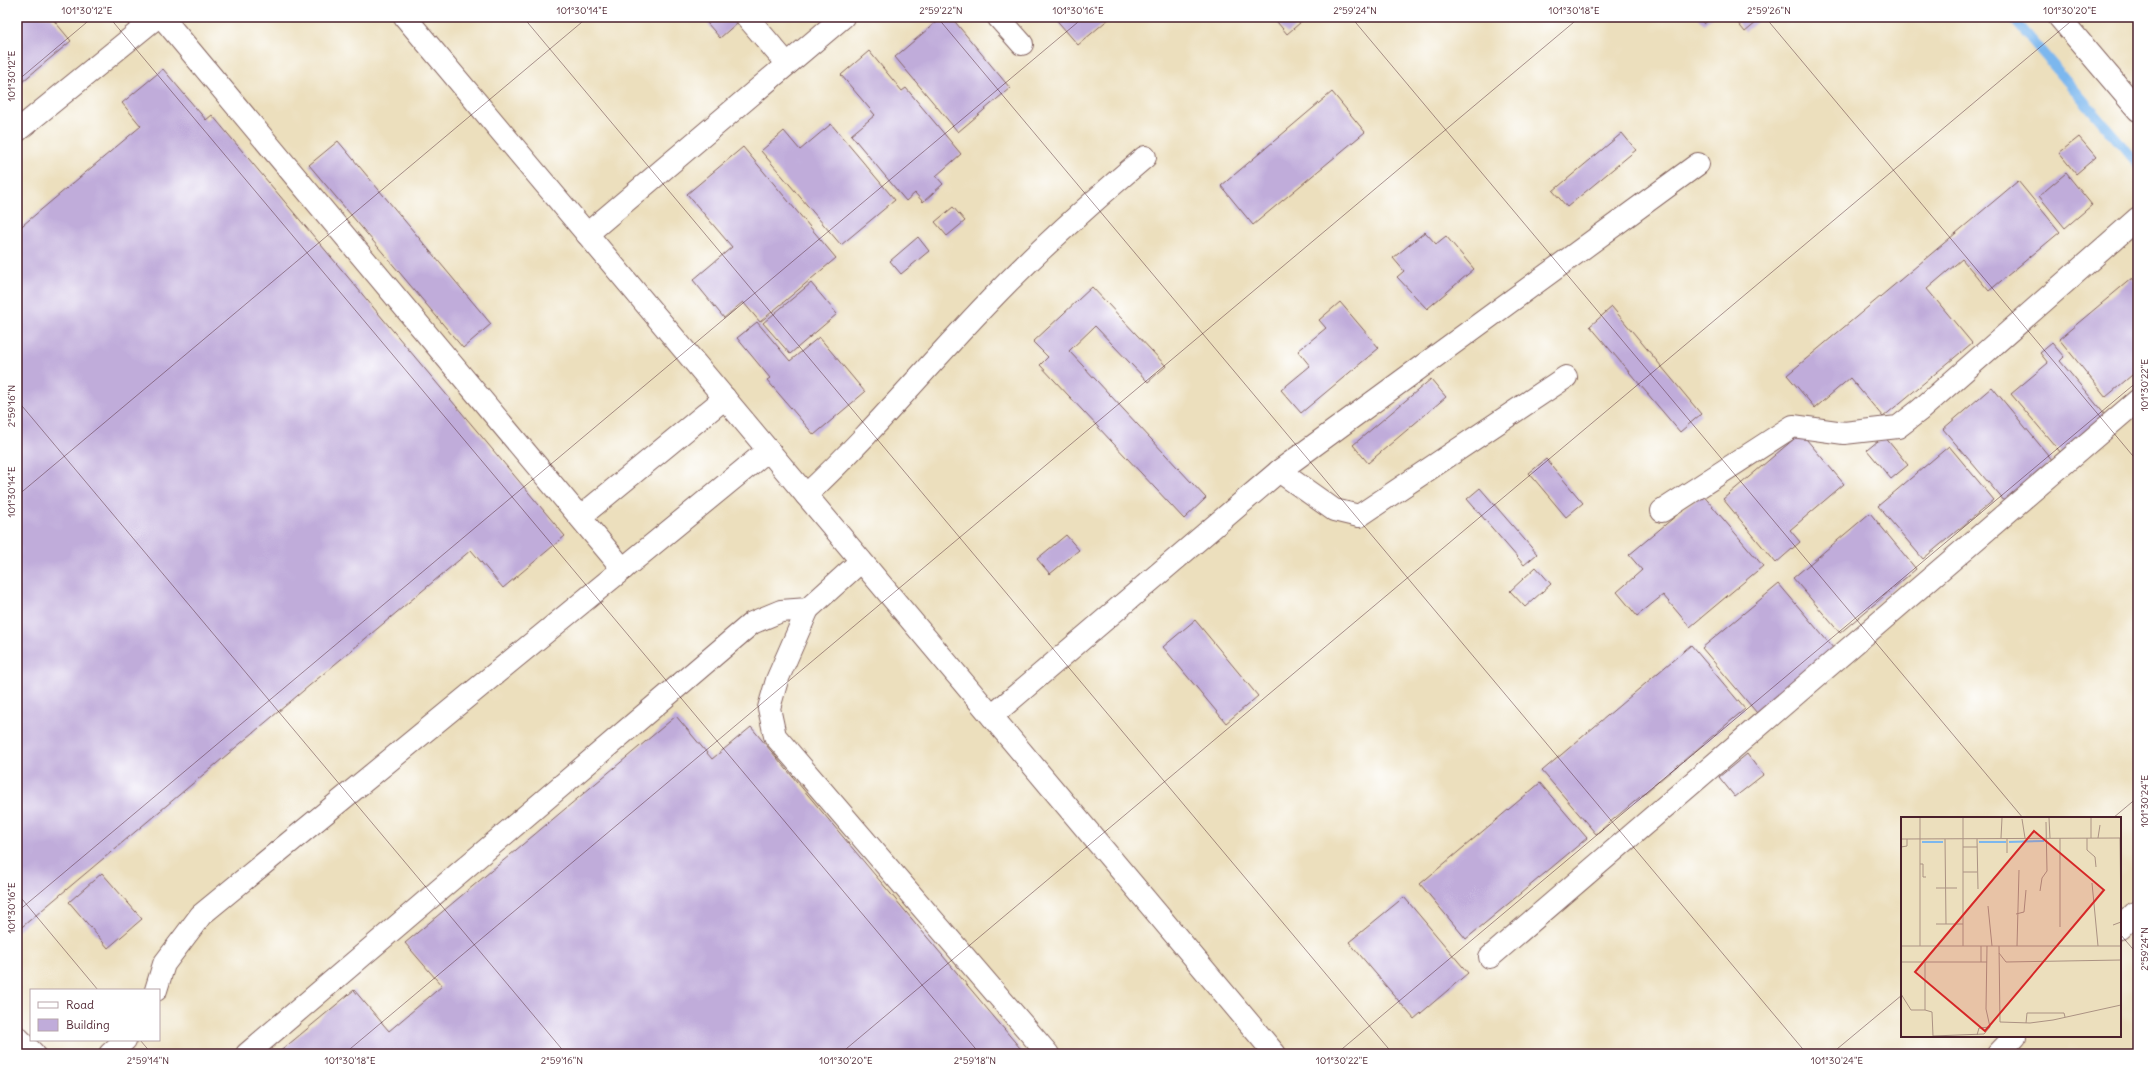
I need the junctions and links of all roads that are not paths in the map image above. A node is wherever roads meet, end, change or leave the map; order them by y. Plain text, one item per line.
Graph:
1 (157, 17) edge
2 (162, 17) edge
3 (405, 17) edge
4 (747, 17) edge
5 (843, 17) edge
6 (998, 17) edge
7 (2059, 17) edge
8 (1022, 44) dead end
9 (787, 64) junction
10 (2138, 110) edge
11 (17, 131) edge
12 (1145, 157) dead end
13 (1698, 164) dead end
14 (2138, 218) edge
15 (587, 234) junction
16 (1566, 378) dead end
17 (725, 398) junction
18 (2138, 400) edge
19 (768, 450) junction
20 (1279, 471) junction
21 (806, 495) junction
22 (1662, 511) dead end
23 (580, 517) junction
24 (861, 561) junction
25 (623, 569) junction
26 (808, 609) junction
27 (992, 716) junction
28 (2135, 912) dead end
29 (2121, 927) edge
30 (1490, 957) dead end
31 (156, 989) edge
32 (17, 1037) edge
33 (2015, 1037) edge
34 (125, 1041) edge
35 (34, 1054) edge
36 (110, 1054) edge
37 (247, 1054) edge
38 (1048, 1054) edge
39 (1275, 1054) edge
40 (1998, 1054) edge

1 - 11 street
2 - 23 street
3 - 15 street
4 - 9 street
5 - 9 street
6 - 8 street
7 - 10 street
9 - 15 street
12 - 21 street
13 - 20 street
14 - 22 street
15 - 17 street
16 - 20 street
17 - 19 street
17 - 23 street
18 - 30 street
19 - 21 street
19 - 25 street
20 - 27 street
21 - 24 street
23 - 25 street
24 - 26 street
24 - 27 street
25 - 31 street
26 - 37 street
26 - 38 street
27 - 39 street
28 - 29 street
32 - 35 street
33 - 40 street
34 - 36 street

